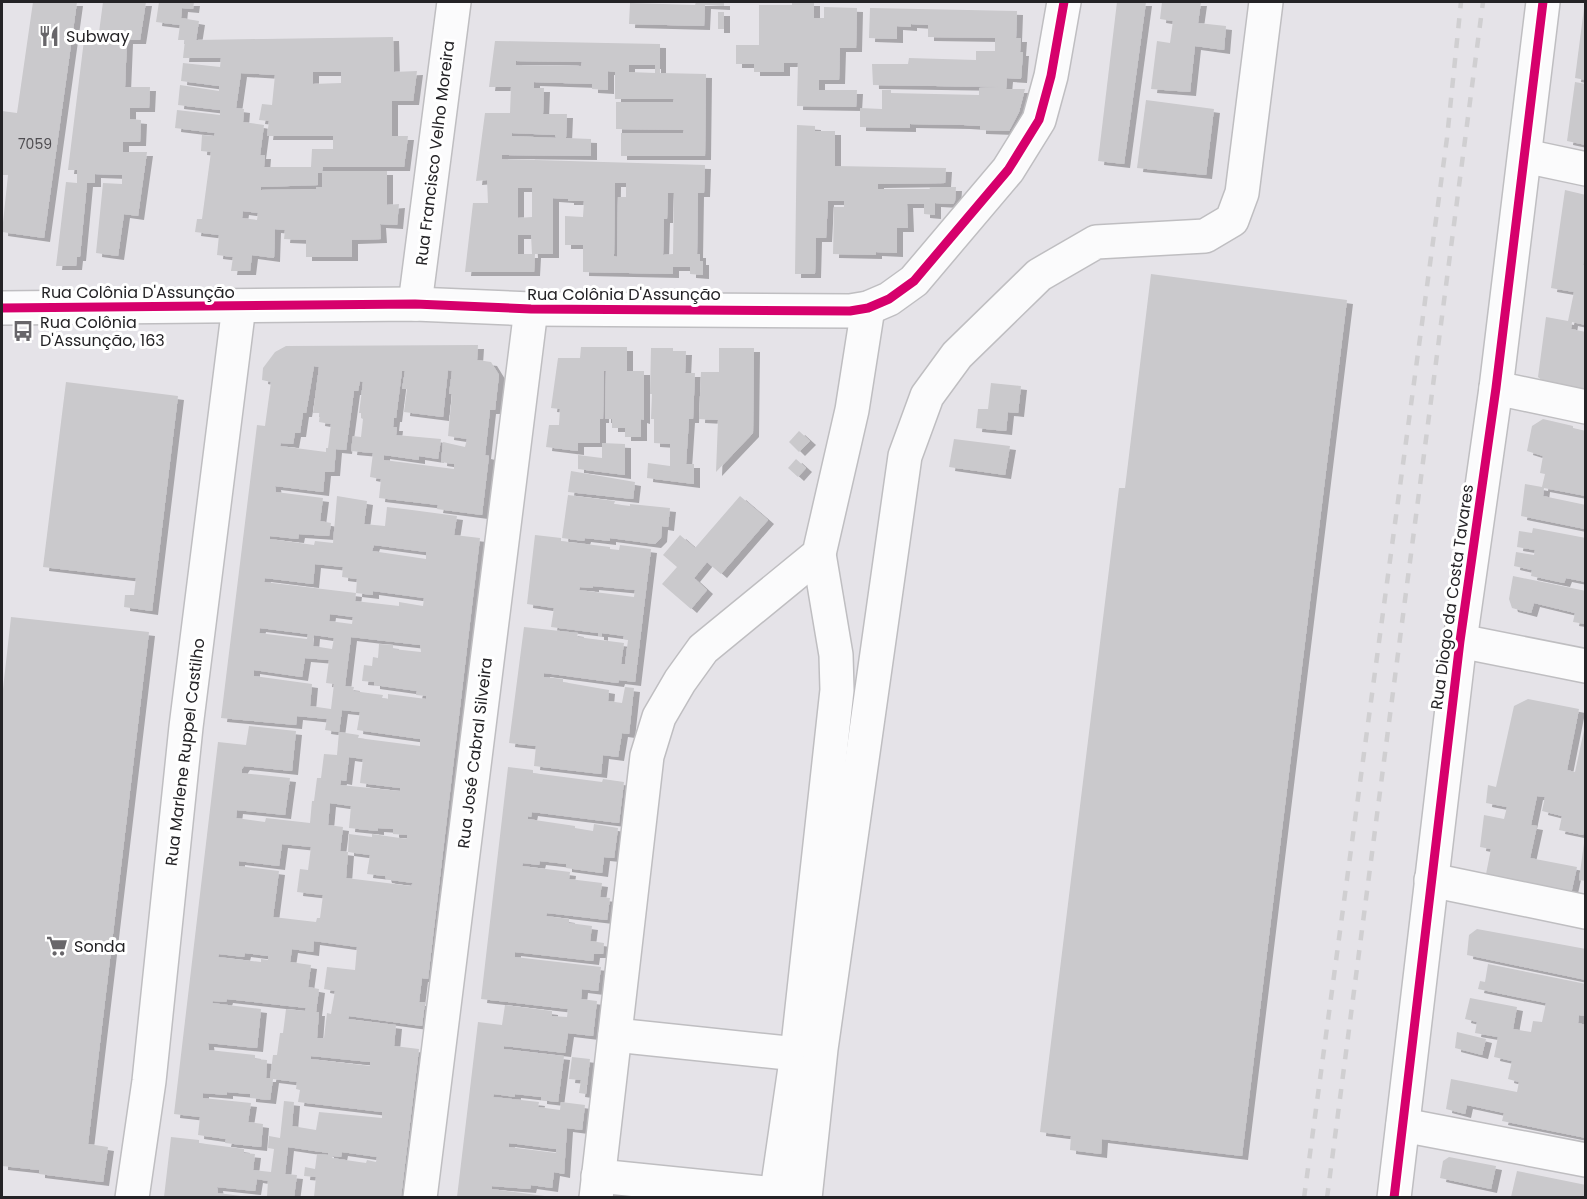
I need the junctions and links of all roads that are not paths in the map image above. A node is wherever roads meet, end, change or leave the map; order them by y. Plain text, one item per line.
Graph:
1 (454, 2) edge
2 (1064, 2) edge
3 (1266, 2) edge
4 (1543, 2) edge
5 (1525, 156) junction
6 (1586, 169) edge
7 (416, 304) junction
8 (239, 306) junction
9 (868, 308) junction
10 (531, 309) junction
11 (3, 317) edge
12 (1496, 388) junction
13 (1586, 407) edge
14 (819, 554) junction
15 (1460, 641) junction
16 (1586, 666) edge
17 (1431, 880) junction
18 (1586, 912) edge
19 (615, 1035) junction
20 (797, 1054) junction
21 (1403, 1125) junction
22 (1586, 1160) edge
23 (597, 1187) edge
24 (786, 1196) edge
25 (132, 1197) edge
26 (420, 1197) edge
27 (1394, 1197) edge

1 - 7 street, Rua Francisco Velho Moreira
2 - 9 street, Rua Colônia D'Assunção
3 - 24 street
4 - 5 street, Rua Diogo da Costa Tavares
5 - 6 street
5 - 12 street, Rua Diogo da Costa Tavares
7 - 8 street, Rua Colônia D'Assunção
7 - 10 street, Rua Colônia D'Assunção
8 - 11 street, Rua Colônia D'Assunção
8 - 25 street, Rua Marlene Ruppel Castilho
9 - 10 street, Rua Colônia D'Assunção
9 - 14 street
10 - 26 street, Rua José Cabral Silveira
12 - 13 street
12 - 15 street, Rua Diogo da Costa Tavares
14 - 19 street
14 - 20 street
15 - 16 street
15 - 17 street, Rua Diogo da Costa Tavares
17 - 18 street
17 - 21 street, Rua Diogo da Costa Tavares
19 - 20 street
19 - 23 street
20 - 24 street
21 - 22 street
21 - 27 street, Rua Diogo da Costa Tavares
23 - 24 street

